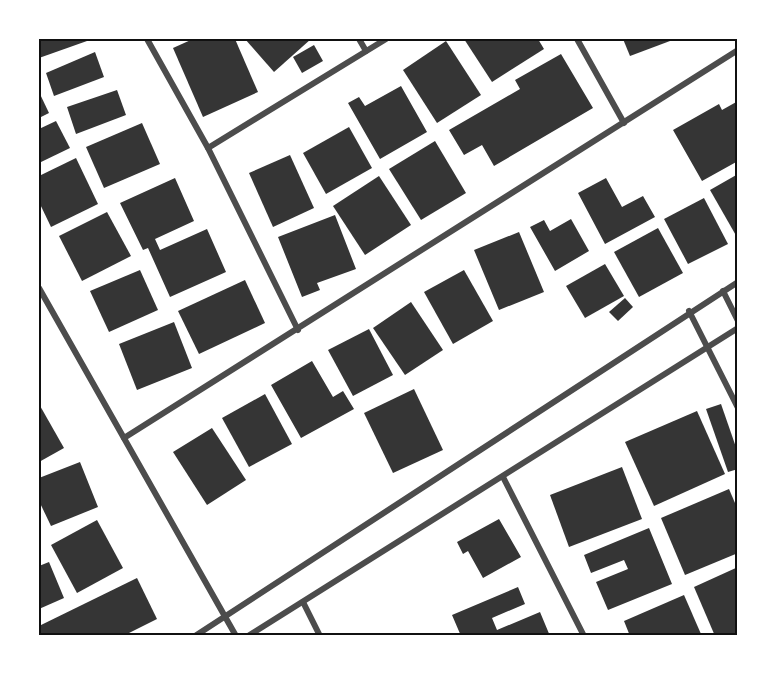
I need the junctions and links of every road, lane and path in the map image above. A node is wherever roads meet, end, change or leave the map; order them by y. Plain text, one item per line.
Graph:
1 (147, 39) edge
2 (360, 39) edge
3 (386, 39) edge
4 (577, 39) edge
5 (738, 50) edge
6 (366, 51) junction
7 (624, 123) junction
8 (208, 148) junction
9 (738, 282) edge
10 (39, 288) edge
11 (723, 291) junction
12 (689, 311) junction
13 (738, 321) edge
14 (738, 328) edge
15 (298, 330) junction
16 (707, 347) junction
17 (738, 408) edge
18 (124, 438) junction
19 (503, 477) junction
20 (303, 602) junction
21 (225, 616) junction
22 (195, 636) edge
23 (236, 636) edge
24 (248, 636) edge
25 (320, 636) edge
26 (584, 636) edge

1 - 8 street
2 - 6 street
3 - 6 street
4 - 7 street
5 - 7 street
6 - 8 street
7 - 15 street
8 - 15 street
9 - 11 street
10 - 18 street
11 - 12 street
11 - 13 street
12 - 16 street
12 - 21 street
14 - 16 street
15 - 18 street
16 - 17 street
16 - 19 street
18 - 21 street
19 - 20 street
19 - 26 street
20 - 24 street
20 - 25 street
21 - 22 street
21 - 23 street

